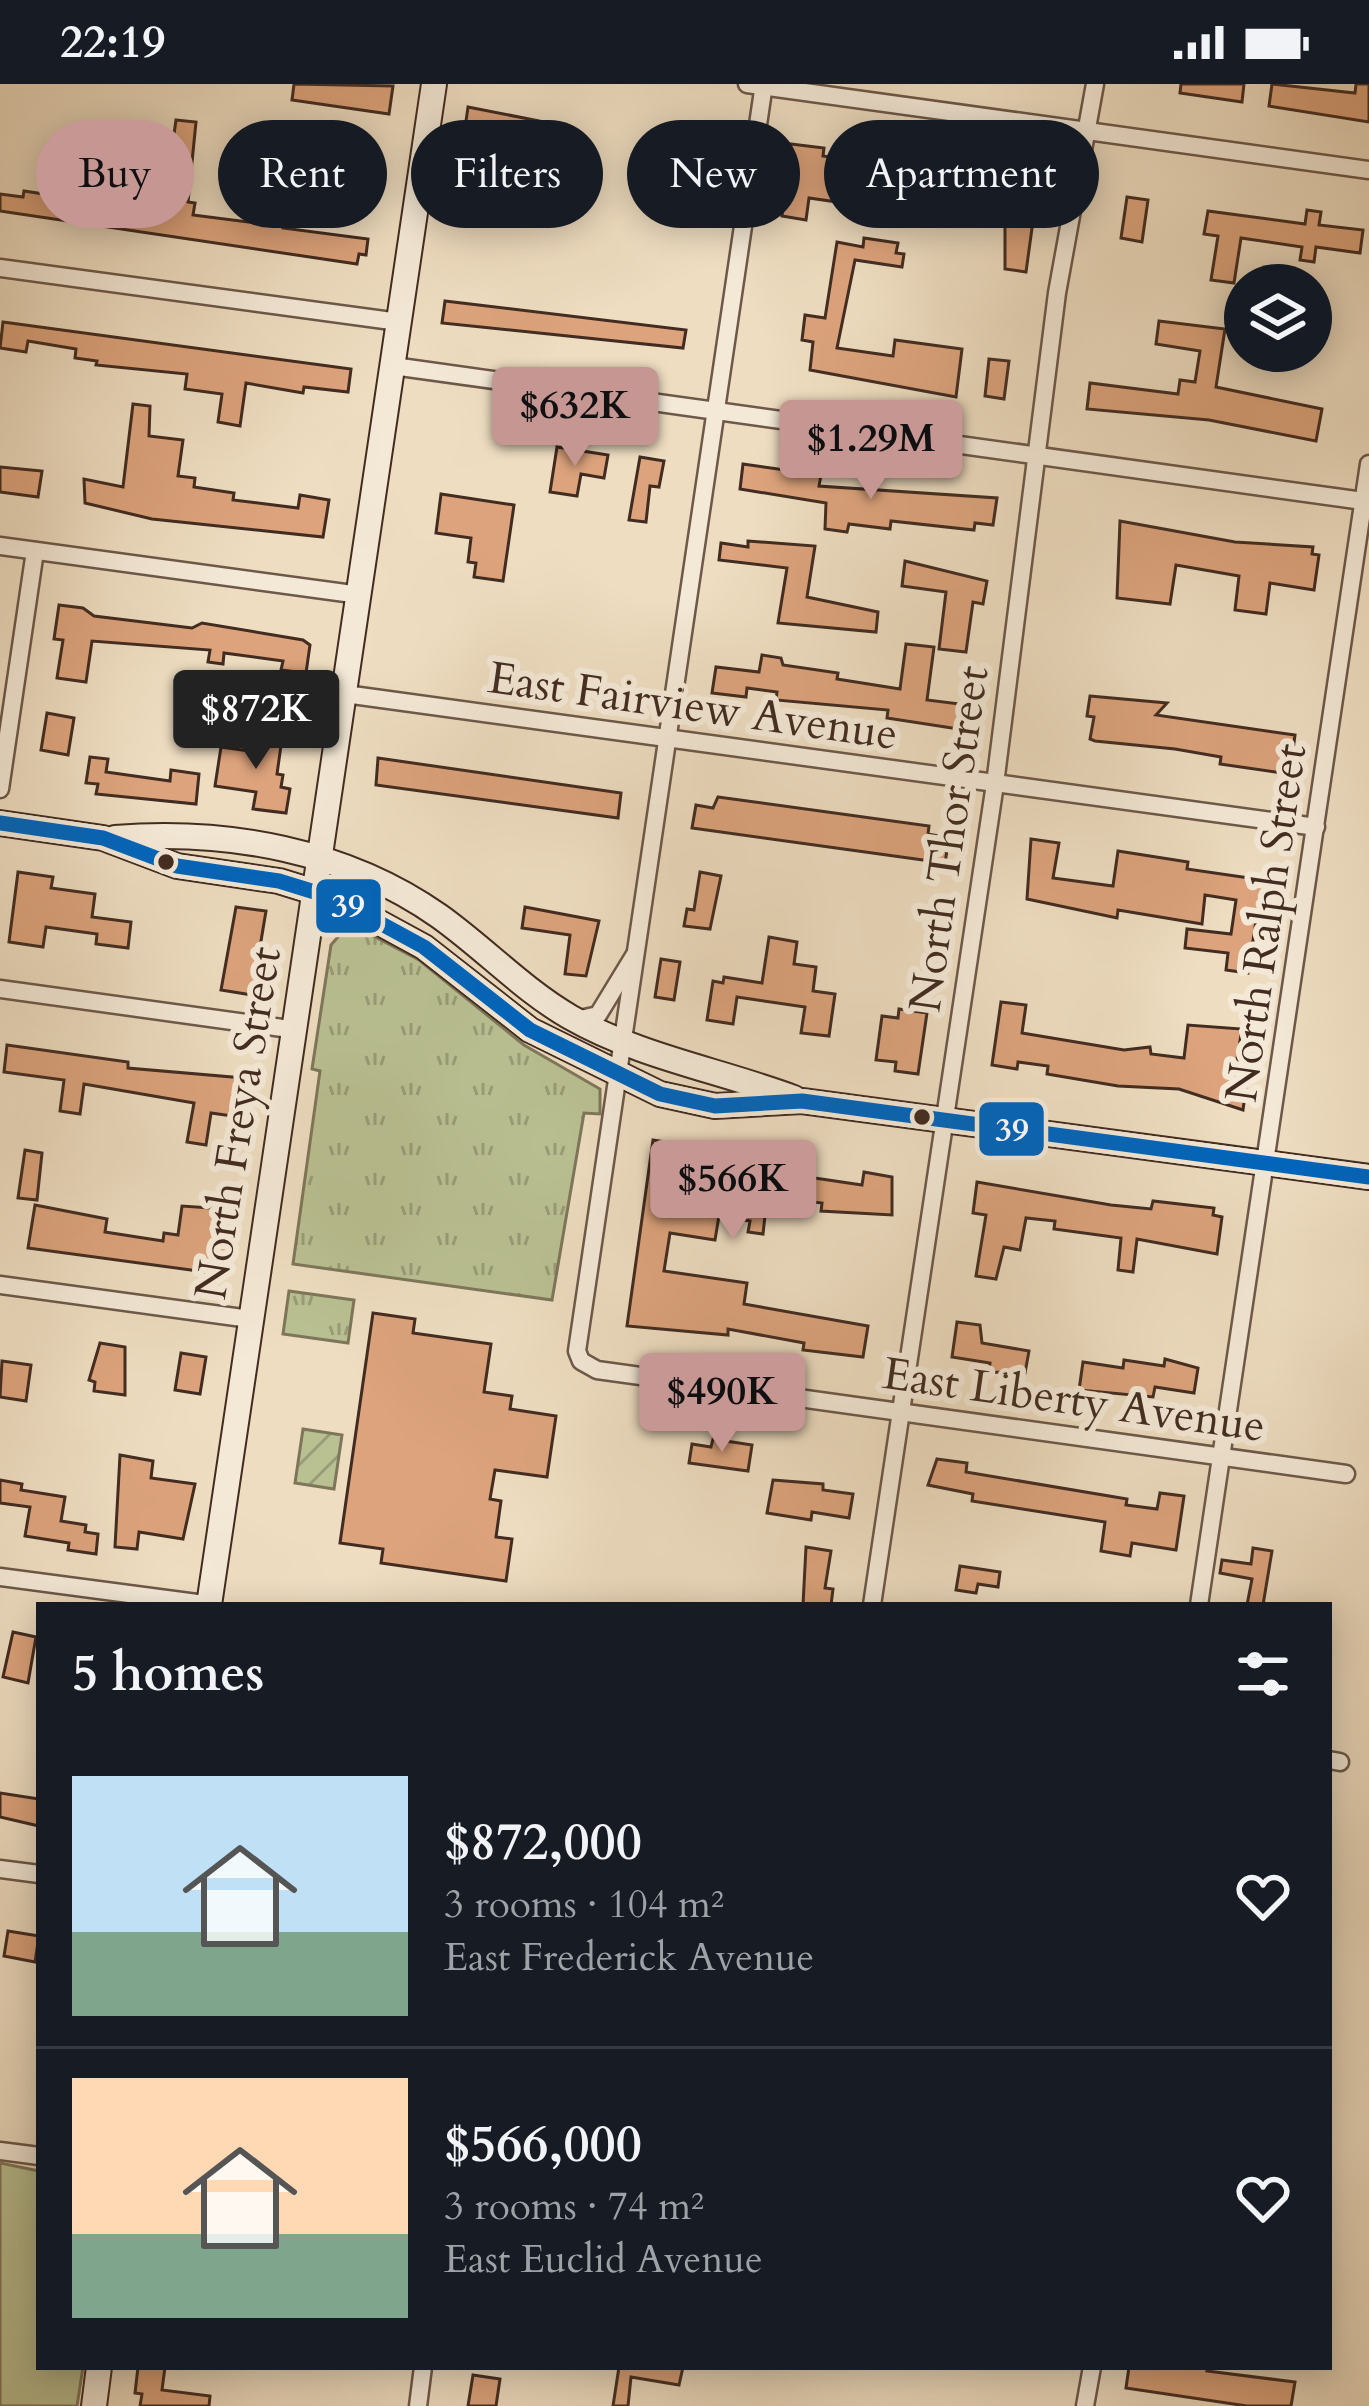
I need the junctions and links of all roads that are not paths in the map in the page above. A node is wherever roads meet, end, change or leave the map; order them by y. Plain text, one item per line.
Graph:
1 (434, 84) edge
2 (1095, 84) edge
3 (758, 85) edge
4 (999, 120) edge
5 (1090, 120) edge
6 (1099, 134) edge
7 (1369, 170) edge
8 (1070, 228) edge
9 (0, 268) edge
10 (399, 322) junction
11 (393, 366) junction
12 (714, 413) junction
13 (1040, 459) junction
14 (1369, 464) edge
15 (1364, 501) junction
16 (0, 546) edge
17 (35, 551) junction
18 (360, 595) junction
19 (345, 694) junction
20 (665, 740) junction
21 (995, 784) junction
22 (0, 789) edge
23 (0, 823) edge
24 (1316, 827) junction
25 (103, 838) junction
26 (321, 858) junction
27 (316, 892) junction
28 (637, 950) junction
29 (0, 989) edge
30 (576, 1020) junction
31 (297, 1030) junction
32 (624, 1044) junction
33 (620, 1077) junction
34 (802, 1101) junction
35 (943, 1120) junction
36 (1268, 1163) junction
37 (1369, 1177) edge
38 (0, 1285) edge
39 (250, 1319) junction
40 (900, 1411) junction
41 (1223, 1457) junction
42 (1346, 1474) dead end
43 (0, 1577) edge
44 (188, 1602) edge
45 (210, 1602) edge
46 (872, 1602) edge
47 (1199, 1602) edge
48 (0, 1869) edge
49 (36, 1874) edge
50 (0, 2151) edge
51 (36, 2156) edge
52 (99, 2370) edge
53 (424, 2370) edge
54 (1091, 2370) edge
55 (94, 2406) edge
56 (418, 2406) edge
57 (1085, 2406) edge

1 - 10 main road, North Freya Street
2 - 5 street, North Thor Street
3 - 4 street
3 - 12 street
6 - 7 street
8 - 13 street, North Thor Street
9 - 10 street
10 - 11 main road, North Freya Street
11 - 12 street
11 - 18 main road, North Freya Street
12 - 13 street
12 - 20 street
13 - 15 street
13 - 21 street, North Thor Street
14 - 15 street, North Ralph Street
15 - 24 street, North Ralph Street
16 - 17 street
17 - 18 street
17 - 22 street
18 - 19 main road, North Freya Street
19 - 20 street, East Fairview Avenue
19 - 26 main road, North Freya Street
20 - 21 street, East Fairview Avenue
20 - 28 street
21 - 24 street, East Fairview Avenue
21 - 35 street, North Thor Street
23 - 25 main road
24 - 36 street, North Ralph Street
25 - 26 main road
25 - 27 main road
26 - 27 main road, North Freya Street
26 - 30 main road
27 - 31 main road, North Freya Street
27 - 33 main road
28 - 30 street
28 - 32 street
29 - 31 street
30 - 32 main road
31 - 39 main road, North Freya Street
32 - 33 street
32 - 34 main road
33 - 34 main road
33 - 40 street, East Liberty Avenue
34 - 35 main road
35 - 36 main road
35 - 40 street, North Thor Street
36 - 37 main road
36 - 41 street, North Ralph Street
38 - 39 street
39 - 45 main road, North Freya Street
40 - 41 street, East Liberty Avenue
40 - 46 street, North Thor Street
41 - 42 street, East Liberty Avenue
41 - 47 street, North Ralph Street
43 - 44 street
48 - 49 street
50 - 51 street
52 - 55 main road
53 - 56 street
54 - 57 street

